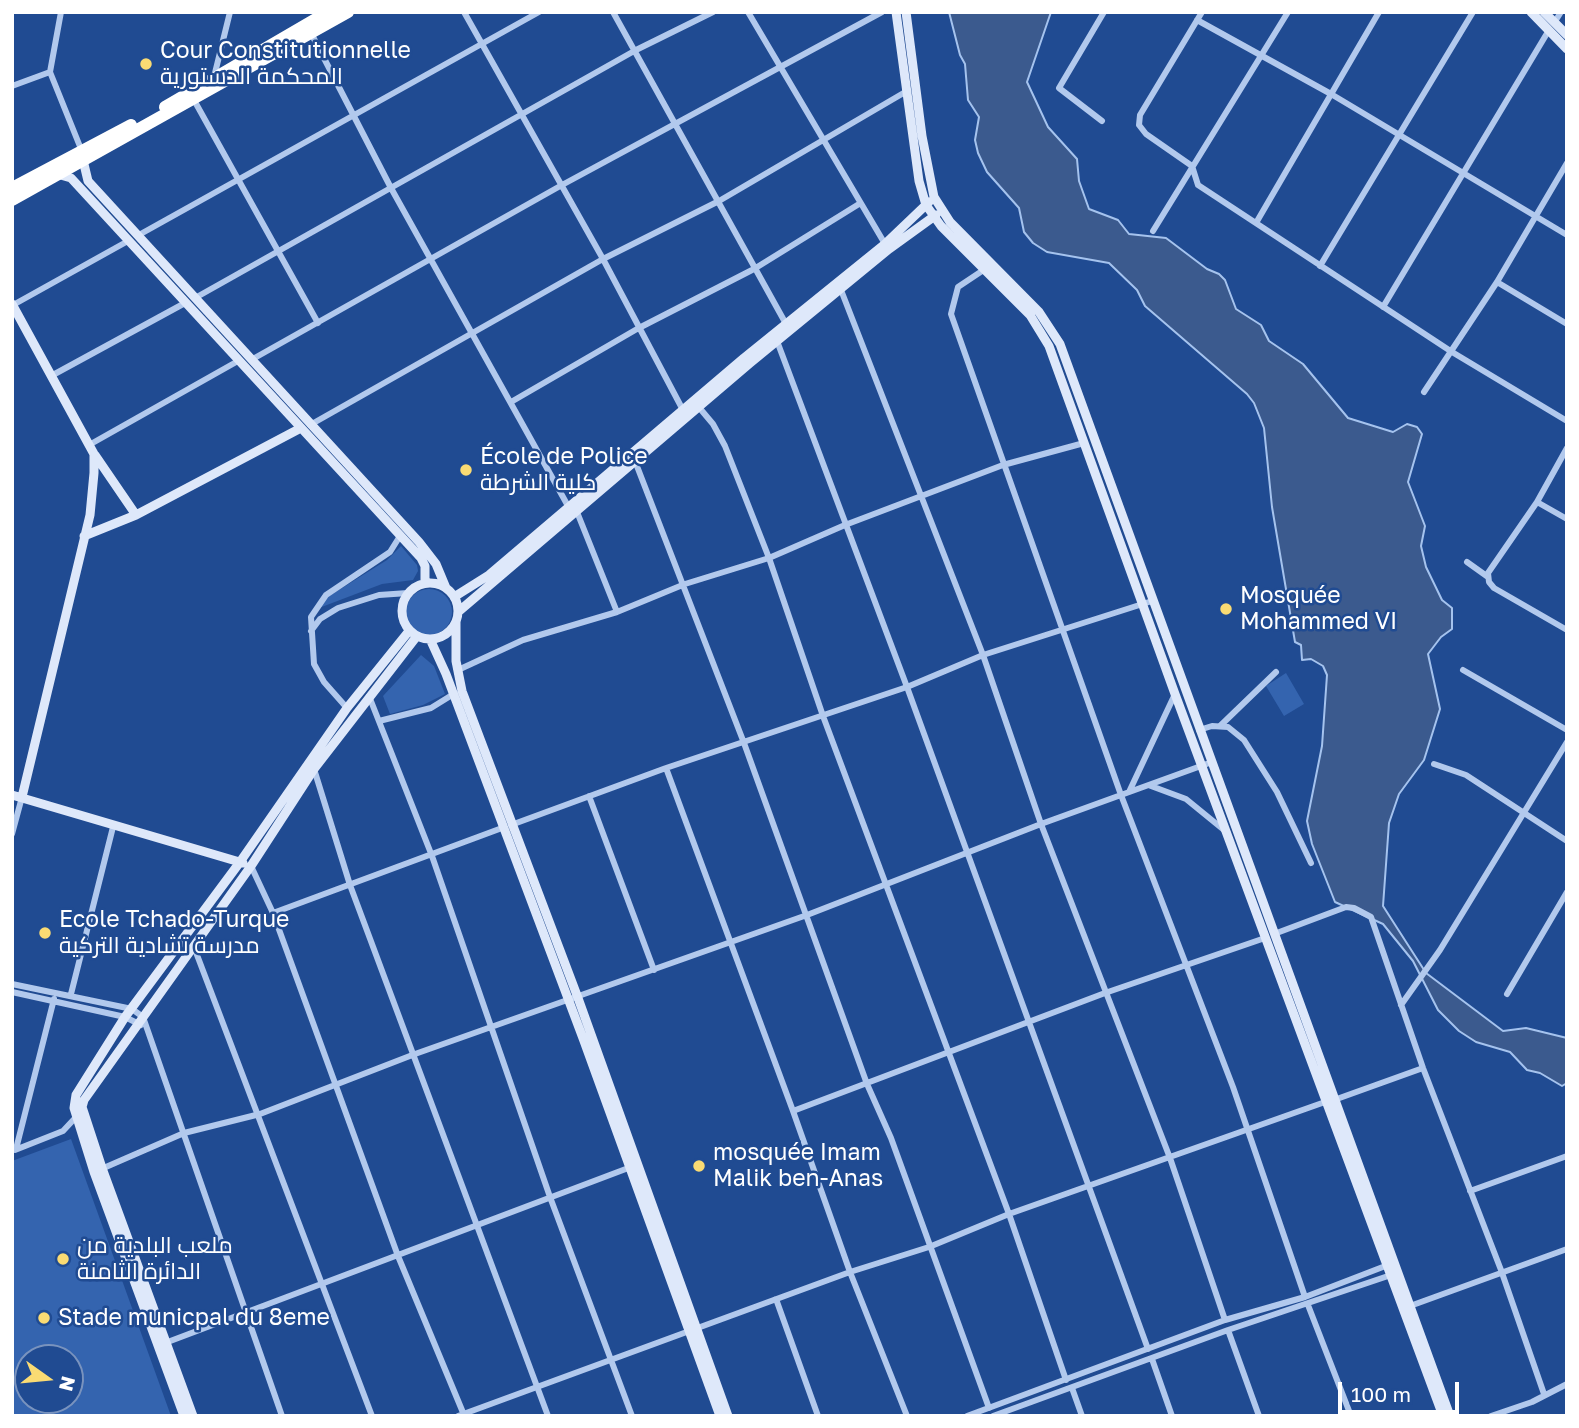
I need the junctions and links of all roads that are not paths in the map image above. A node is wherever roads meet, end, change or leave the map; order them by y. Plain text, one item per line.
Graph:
1 (61, 12) edge
2 (230, 12) edge
3 (328, 12) edge
4 (348, 12) edge
5 (464, 12) edge
6 (539, 12) edge
7 (612, 12) edge
8 (713, 12) edge
9 (748, 12) edge
10 (882, 12) edge
11 (896, 12) edge
12 (906, 12) edge
13 (1104, 12) edge
14 (1202, 12) edge
15 (1288, 12) edge
16 (1379, 12) edge
17 (1472, 12) edge
18 (1531, 12) edge
19 (1544, 12) edge
20 (1561, 12) edge
21 (1197, 20) junction
22 (903, 25) junction
23 (1552, 27) junction
24 (311, 33) junction
25 (1567, 35) edge
26 (482, 44) junction
27 (1567, 48) edge
28 (636, 50) junction
29 (1264, 56) junction
30 (782, 66) junction
31 (50, 72) junction
32 (214, 77) junction
33 (12, 86) edge
34 (907, 91) junction
35 (1331, 94) junction
36 (194, 100) junction
37 (353, 116) junction
38 (521, 117) junction
39 (1102, 121) dead end
40 (677, 125) junction
41 (1399, 135) junction
42 (823, 138) junction
43 (82, 154) junction
44 (1567, 163) edge
45 (1192, 166) junction
46 (1464, 173) junction
47 (57, 174) junction
48 (236, 180) junction
49 (562, 185) junction
50 (12, 188) edge
51 (391, 188) junction
52 (933, 197) junction
53 (12, 200) edge
54 (719, 201) junction
55 (859, 204) junction
56 (926, 205) junction
57 (937, 214) junction
58 (1536, 216) junction
59 (1256, 223) junction
60 (1153, 231) dead end
61 (1567, 235) edge
62 (133, 239) junction
63 (885, 244) junction
64 (276, 252) junction
65 (432, 259) junction
66 (603, 259) junction
67 (1320, 266) junction
68 (985, 269) junction
69 (754, 270) junction
70 (1497, 282) junction
71 (841, 290) junction
72 (195, 298) junction
73 (185, 303) junction
74 (13, 305) edge
75 (1383, 307) junction
76 (318, 323) junction
77 (786, 324) junction
78 (1567, 324) edge
79 (637, 329) junction
80 (474, 335) junction
81 (777, 341) junction
82 (1452, 352) junction
83 (251, 360) junction
84 (238, 361) junction
85 (51, 376) junction
86 (1424, 392) dead end
87 (511, 402) junction
88 (696, 404) junction
89 (684, 413) junction
90 (1567, 421) edge
91 (310, 425) junction
92 (299, 429) junction
93 (1084, 443) junction
94 (1567, 448) edge
95 (92, 449) junction
96 (635, 461) junction
97 (1003, 466) junction
98 (922, 498) junction
99 (1536, 502) junction
100 (573, 509) junction
101 (135, 514) junction
102 (1567, 519) edge
103 (845, 525) junction
104 (400, 536) junction
105 (85, 537) junction
106 (769, 558) junction
107 (1467, 562) dead end
108 (1488, 577) junction
109 (425, 583) junction
110 (684, 584) junction
111 (446, 588) junction
112 (408, 593) junction
113 (454, 597) junction
114 (1148, 602) junction
115 (458, 612) junction
116 (617, 612) junction
117 (456, 622) junction
118 (1062, 629) junction
119 (1567, 630) edge
120 (311, 631) junction
121 (413, 633) junction
122 (429, 639) junction
123 (984, 655) junction
124 (458, 670) junction
125 (1463, 670) dead end
126 (1276, 671) dead end
127 (907, 687) junction
128 (1175, 694) junction
129 (452, 695) junction
130 (369, 696) junction
131 (347, 708) junction
132 (822, 716) junction
133 (379, 721) junction
134 (1220, 726) junction
135 (1199, 730) junction
136 (1567, 730) edge
137 (1567, 742) edge
138 (744, 743) junction
139 (1212, 762) junction
140 (1434, 764) dead end
141 (1201, 766) junction
142 (666, 768) junction
143 (314, 769) junction
144 (1149, 785) junction
145 (1129, 792) junction
146 (1121, 795) junction
147 (589, 796) junction
148 (17, 797) edge
149 (1524, 815) junction
150 (1041, 824) junction
151 (113, 827) junction
152 (507, 827) junction
153 (1226, 832) junction
154 (12, 834) edge
155 (1567, 841) edge
156 (965, 853) junction
157 (432, 856) junction
158 (240, 862) junction
159 (1311, 863) dead end
160 (251, 866) junction
161 (886, 883) junction
162 (350, 885) junction
163 (1567, 892) edge
164 (273, 913) junction
165 (1261, 913) junction
166 (807, 915) junction
167 (1269, 936) junction
168 (732, 941) junction
169 (194, 947) junction
170 (1188, 965) junction
171 (654, 970) junction
172 (12, 984) edge
173 (12, 992) edge
174 (1105, 993) junction
175 (71, 994) junction
176 (1507, 994) dead end
177 (578, 998) junction
178 (54, 999) junction
179 (568, 1002) junction
180 (1401, 1005) junction
181 (132, 1009) junction
182 (125, 1017) junction
183 (141, 1022) junction
184 (1030, 1022) junction
185 (490, 1027) junction
186 (947, 1051) junction
187 (415, 1054) junction
188 (1423, 1068) junction
189 (337, 1084) junction
190 (867, 1084) junction
191 (1330, 1101) junction
192 (793, 1111) junction
193 (260, 1114) junction
194 (76, 1116) junction
195 (1248, 1129) junction
196 (184, 1133) junction
197 (14, 1150) edge
198 (1567, 1156) edge
199 (1170, 1158) junction
200 (631, 1167) junction
201 (98, 1170) junction
202 (1090, 1186) junction
203 (1470, 1191) junction
204 (550, 1198) junction
205 (1009, 1214) junction
206 (478, 1224) junction
207 (929, 1247) junction
208 (1567, 1249) edge
209 (398, 1256) junction
210 (1392, 1269) junction
211 (1501, 1270) junction
212 (850, 1272) junction
213 (323, 1285) junction
214 (1305, 1297) junction
215 (776, 1299) junction
216 (1308, 1305) junction
217 (1410, 1306) junction
218 (245, 1312) junction
219 (1225, 1320) junction
220 (692, 1329) junction
221 (1228, 1330) junction
222 (162, 1344) junction
223 (1148, 1349) junction
224 (611, 1359) junction
225 (1152, 1359) junction
226 (1066, 1380) junction
227 (1567, 1384) edge
228 (538, 1386) junction
229 (1072, 1388) junction
230 (1544, 1394) junction
231 (989, 1408) junction
232 (462, 1415) edge
233 (184, 1416) edge
234 (193, 1416) edge
235 (282, 1416) edge
236 (372, 1416) edge
237 (548, 1416) edge
238 (632, 1416) edge
239 (720, 1416) edge
240 (728, 1416) edge
241 (818, 1416) edge
242 (906, 1416) edge
243 (967, 1416) edge
244 (993, 1416) edge
245 (1082, 1416) edge
246 (1172, 1416) edge
247 (1259, 1416) edge
248 (1351, 1416) edge
249 (1443, 1416) edge
250 (1450, 1416) edge
251 (1491, 1416) edge

1 - 31 street
2 - 32 street
3 - 32 highway
4 - 24 highway
5 - 26 street
6 - 26 street
7 - 28 street
8 - 28 street
9 - 30 street
10 - 30 street
11 - 22 street
12 - 22 street
13 - 39 street
14 - 21 street
15 - 29 street
16 - 35 street
17 - 41 street
18 - 23 street
19 - 23 street
20 - 23 street
21 - 29 street
21 - 45 street
22 - 34 street
22 - 52 street
23 - 25 street
23 - 27 street
23 - 46 street
24 - 36 highway
24 - 37 street
26 - 37 street
26 - 38 street
28 - 38 street
28 - 40 street
29 - 35 street
29 - 45 street
30 - 40 street
30 - 42 street
31 - 33 street
31 - 43 street
32 - 43 highway
34 - 42 street
34 - 56 street
35 - 41 street
35 - 59 street
36 - 43 highway
36 - 48 street
37 - 48 street
37 - 51 street
38 - 49 street
38 - 51 street
40 - 49 street
40 - 54 street
41 - 46 street
41 - 67 street
42 - 54 street
42 - 55 street
43 - 47 highway
43 - 50 highway
43 - 62 street
44 - 58 street
45 - 59 street
45 - 60 street
46 - 58 street
46 - 75 street
47 - 53 highway
47 - 62 street
48 - 62 street
48 - 64 street
49 - 65 street
49 - 66 street
51 - 64 street
51 - 65 street
52 - 56 street
52 - 57 street
54 - 66 street
54 - 69 street
55 - 63 street
55 - 69 street
56 - 57 street
56 - 63 street
57 - 68 street
57 - 71 street
57 - 114 street
58 - 61 street
58 - 70 street
59 - 67 street
62 - 72 street
62 - 73 street
62 - 74 street
63 - 77 street
64 - 72 street
64 - 76 street
65 - 76 street
65 - 80 street
66 - 79 street
66 - 80 street
67 - 75 street
68 - 93 street
68 - 97 street
69 - 77 street
69 - 79 street
70 - 78 street
70 - 82 street
71 - 81 street
71 - 98 street
72 - 83 street
73 - 84 street
73 - 85 street
74 - 85 street
75 - 82 street
76 - 83 street
77 - 88 street
79 - 87 street
79 - 89 street
80 - 87 street
80 - 91 street
81 - 88 street
81 - 103 street
82 - 86 street
82 - 90 street
83 - 91 street
84 - 92 street
84 - 95 street
85 - 95 street
87 - 100 street
88 - 89 street
88 - 106 street
89 - 96 street
89 - 100 street
91 - 111 street
92 - 101 street
92 - 104 street
93 - 97 street
93 - 114 street
94 - 99 street
95 - 101 street
95 - 105 street
96 - 100 street
96 - 110 street
97 - 98 street
97 - 118 street
98 - 103 street
98 - 123 street
99 - 102 street
99 - 108 street
100 - 113 street
100 - 115 street
100 - 116 street
101 - 105 street
103 - 106 street
103 - 127 street
104 - 109 street
104 - 120 street
105 - 148 street
106 - 110 street
106 - 132 street
107 - 108 street
108 - 119 street
109 - 111 street
109 - 112 street
110 - 116 street
110 - 138 street
111 - 113 street
112 - 120 street
112 - 121 street
113 - 115 street
114 - 118 street
114 - 128 street
114 - 135 street
115 - 117 street
116 - 124 street
117 - 122 street
117 - 124 street
118 - 123 street
118 - 146 street
120 - 131 street
121 - 122 street
121 - 130 street
121 - 131 street
122 - 129 street
123 - 127 street
123 - 150 street
124 - 152 street
125 - 136 street
126 - 134 street
127 - 132 street
127 - 156 street
128 - 141 street
128 - 145 street
129 - 133 street
129 - 152 street
130 - 133 street
130 - 143 street
131 - 158 street
132 - 138 street
132 - 161 street
133 - 157 street
134 - 135 street
134 - 159 street
135 - 139 street
137 - 149 street
138 - 142 street
138 - 166 street
139 - 141 street
139 - 165 street
140 - 149 street
141 - 144 street
141 - 153 street
142 - 147 street
142 - 168 street
143 - 160 street
143 - 162 street
144 - 145 street
144 - 153 street
145 - 146 street
146 - 150 street
146 - 170 street
147 - 152 street
147 - 171 street
148 - 151 street
148 - 154 street
149 - 155 street
149 - 180 street
150 - 156 street
150 - 174 street
151 - 158 street
151 - 175 street
152 - 157 street
152 - 177 street
152 - 179 street
153 - 165 street
156 - 161 street
156 - 184 street
157 - 162 street
157 - 185 street
158 - 160 street
158 - 181 street
160 - 164 street
160 - 169 street
161 - 166 street
161 - 186 street
162 - 164 street
162 - 187 street
163 - 176 street
164 - 189 street
165 - 167 street
166 - 168 street
166 - 190 street
167 - 170 street
167 - 180 street
167 - 191 street
168 - 171 street
168 - 192 street
169 - 183 street
169 - 193 street
170 - 174 street
170 - 195 street
171 - 177 street
172 - 175 street
173 - 178 street
174 - 184 street
174 - 199 street
175 - 181 street
177 - 179 street
177 - 220 street
178 - 182 street
178 - 197 street
179 - 185 street
179 - 200 street
180 - 188 street
181 - 182 street
181 - 183 street
182 - 183 street
182 - 194 street
183 - 196 street
183 - 201 street
184 - 186 street
184 - 202 street
185 - 187 street
185 - 204 street
186 - 190 street
186 - 205 street
187 - 189 street
187 - 206 street
188 - 191 street
188 - 203 street
189 - 193 street
189 - 209 street
190 - 192 street
190 - 207 street
191 - 195 street
191 - 210 street
192 - 212 street
193 - 196 street
193 - 213 street
194 - 197 street
194 - 201 street
195 - 199 street
195 - 214 street
196 - 201 street
196 - 218 street
198 - 203 street
199 - 202 street
199 - 219 street
200 - 204 street
200 - 220 street
201 - 222 street
202 - 205 street
202 - 223 street
203 - 211 street
204 - 206 street
204 - 224 street
205 - 207 street
205 - 226 street
206 - 209 street
206 - 228 street
207 - 212 street
207 - 231 street
208 - 211 street
209 - 213 street
209 - 232 street
210 - 214 street
210 - 216 street
210 - 217 street
210 - 249 street
211 - 217 street
211 - 230 street
212 - 215 street
212 - 242 street
213 - 218 street
213 - 236 street
214 - 219 street
215 - 220 street
215 - 241 street
216 - 221 street
216 - 248 street
217 - 250 street
218 - 222 street
218 - 235 street
219 - 223 street
220 - 224 street
220 - 239 street
220 - 240 street
221 - 225 street
221 - 247 street
222 - 233 street
222 - 234 street
223 - 226 street
224 - 228 street
224 - 238 street
225 - 229 street
225 - 246 street
226 - 231 street
227 - 230 street
228 - 232 street
228 - 237 street
229 - 244 street
229 - 245 street
230 - 251 street
231 - 243 street

